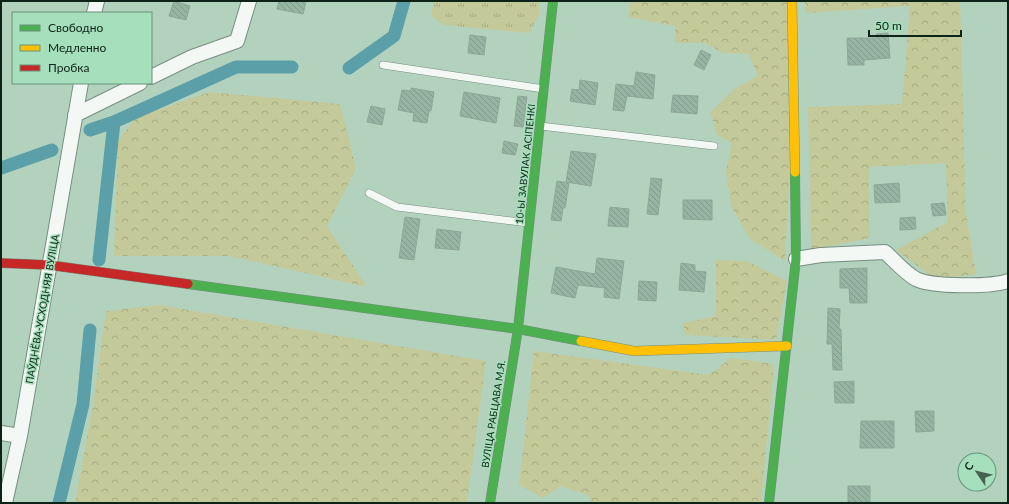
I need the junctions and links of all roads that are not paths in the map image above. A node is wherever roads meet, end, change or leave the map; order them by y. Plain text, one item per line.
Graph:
1 (97, 1) edge
2 (249, 1) edge
3 (553, 1) edge
4 (792, 1) edge
5 (94, 12) edge
6 (383, 65) dead end
7 (152, 78) edge
8 (81, 84) edge
9 (138, 84) edge
10 (544, 89) junction
11 (75, 115) junction
12 (540, 126) junction
13 (714, 146) dead end
14 (369, 193) dead end
15 (530, 223) junction
16 (796, 259) junction
17 (1, 263) edge
18 (49, 265) junction
19 (1008, 280) edge
20 (518, 328) junction
21 (787, 346) junction
22 (1, 433) edge
23 (20, 436) junction
24 (5, 503) edge
25 (490, 503) edge
26 (770, 503) edge

1 - 5 street
2 - 7 street
3 - 10 street, 10-Ы ЗАВУЛАК АСІПЕНКІ
4 - 16 street
6 - 10 lane
8 - 11 street, ПАЎДНЁВА-УСХОДНЯЯ ВУЛІЦА
9 - 11 street
10 - 12 street, 10-Ы ЗАВУЛАК АСІПЕНКІ
11 - 18 street, ПАЎДНЁВА-УСХОДНЯЯ ВУЛІЦА
12 - 13 lane
12 - 15 street, 10-Ы ЗАВУЛАК АСІПЕНКІ
14 - 15 lane
15 - 20 street, 10-Ы ЗАВУЛАК АСІПЕНКІ
16 - 19 street
16 - 21 street
17 - 18 street
18 - 20 street
18 - 23 street, ПАЎДНЁВА-УСХОДНЯЯ ВУЛІЦА
20 - 21 street
20 - 25 street, ВУЛІЦА РАБЦАВА М.Я.
21 - 26 street
22 - 23 street
23 - 24 street, ПАЎДНЁВА-УСХОДНЯЯ ВУЛІЦА

